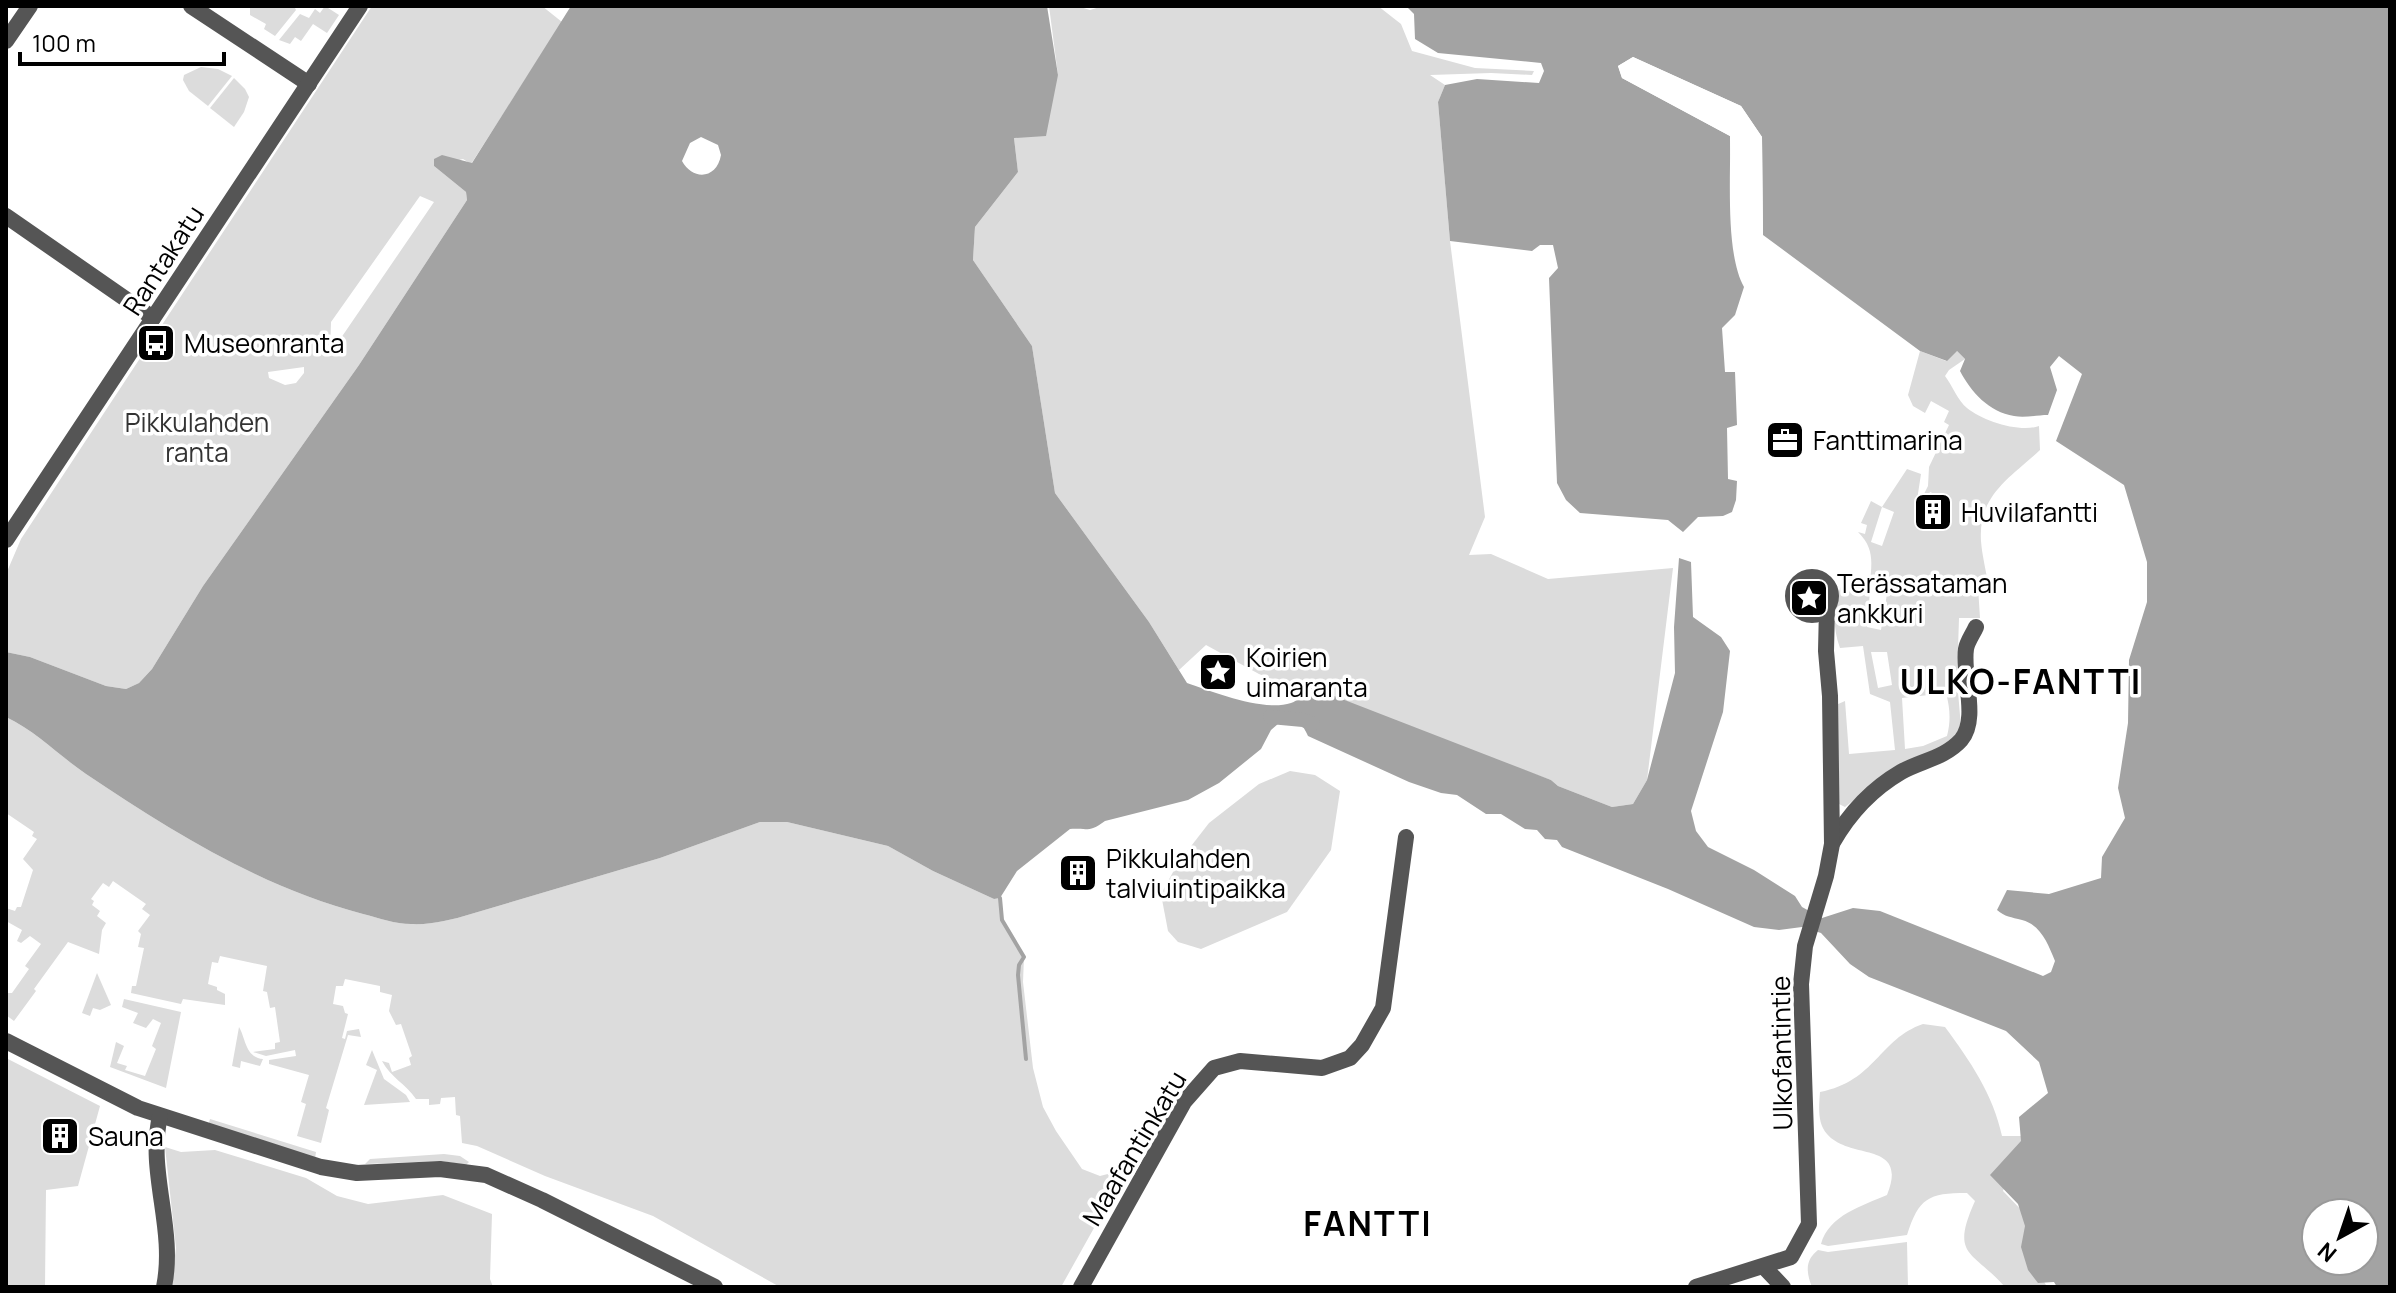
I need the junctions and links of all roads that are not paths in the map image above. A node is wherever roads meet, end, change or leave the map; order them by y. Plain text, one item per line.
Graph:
1 (30, 6) edge
2 (191, 6) edge
3 (360, 6) edge
4 (6, 41) edge
5 (309, 84) junction
6 (6, 216) edge
7 (153, 318) junction
8 (7, 537) edge
9 (1827, 608) junction
10 (1805, 614) junction
11 (1976, 627) dead end
12 (1826, 651) junction
13 (1406, 837) dead end
14 (1832, 844) junction
15 (6, 1041) edge
16 (160, 1116) junction
17 (1764, 1267) junction
18 (164, 1287) edge
19 (715, 1287) edge
20 (1081, 1287) edge
21 (1696, 1287) edge
22 (1783, 1287) edge

1 - 4 street
2 - 5 street
3 - 5 street, Rantakatu
5 - 7 street, Rantakatu
6 - 7 street
7 - 8 street, Rantakatu
9 - 10 street
9 - 10 street, Ulkofantintie
9 - 12 street, Ulkofantintie
10 - 12 street, Ulkofantintie
11 - 14 street
12 - 14 street, Ulkofantintie
13 - 20 street, Maafantinkatu
14 - 17 street, Ulkofantintie
15 - 16 street
16 - 18 street
16 - 19 street
17 - 21 street, Ulkofantintie
17 - 22 street

